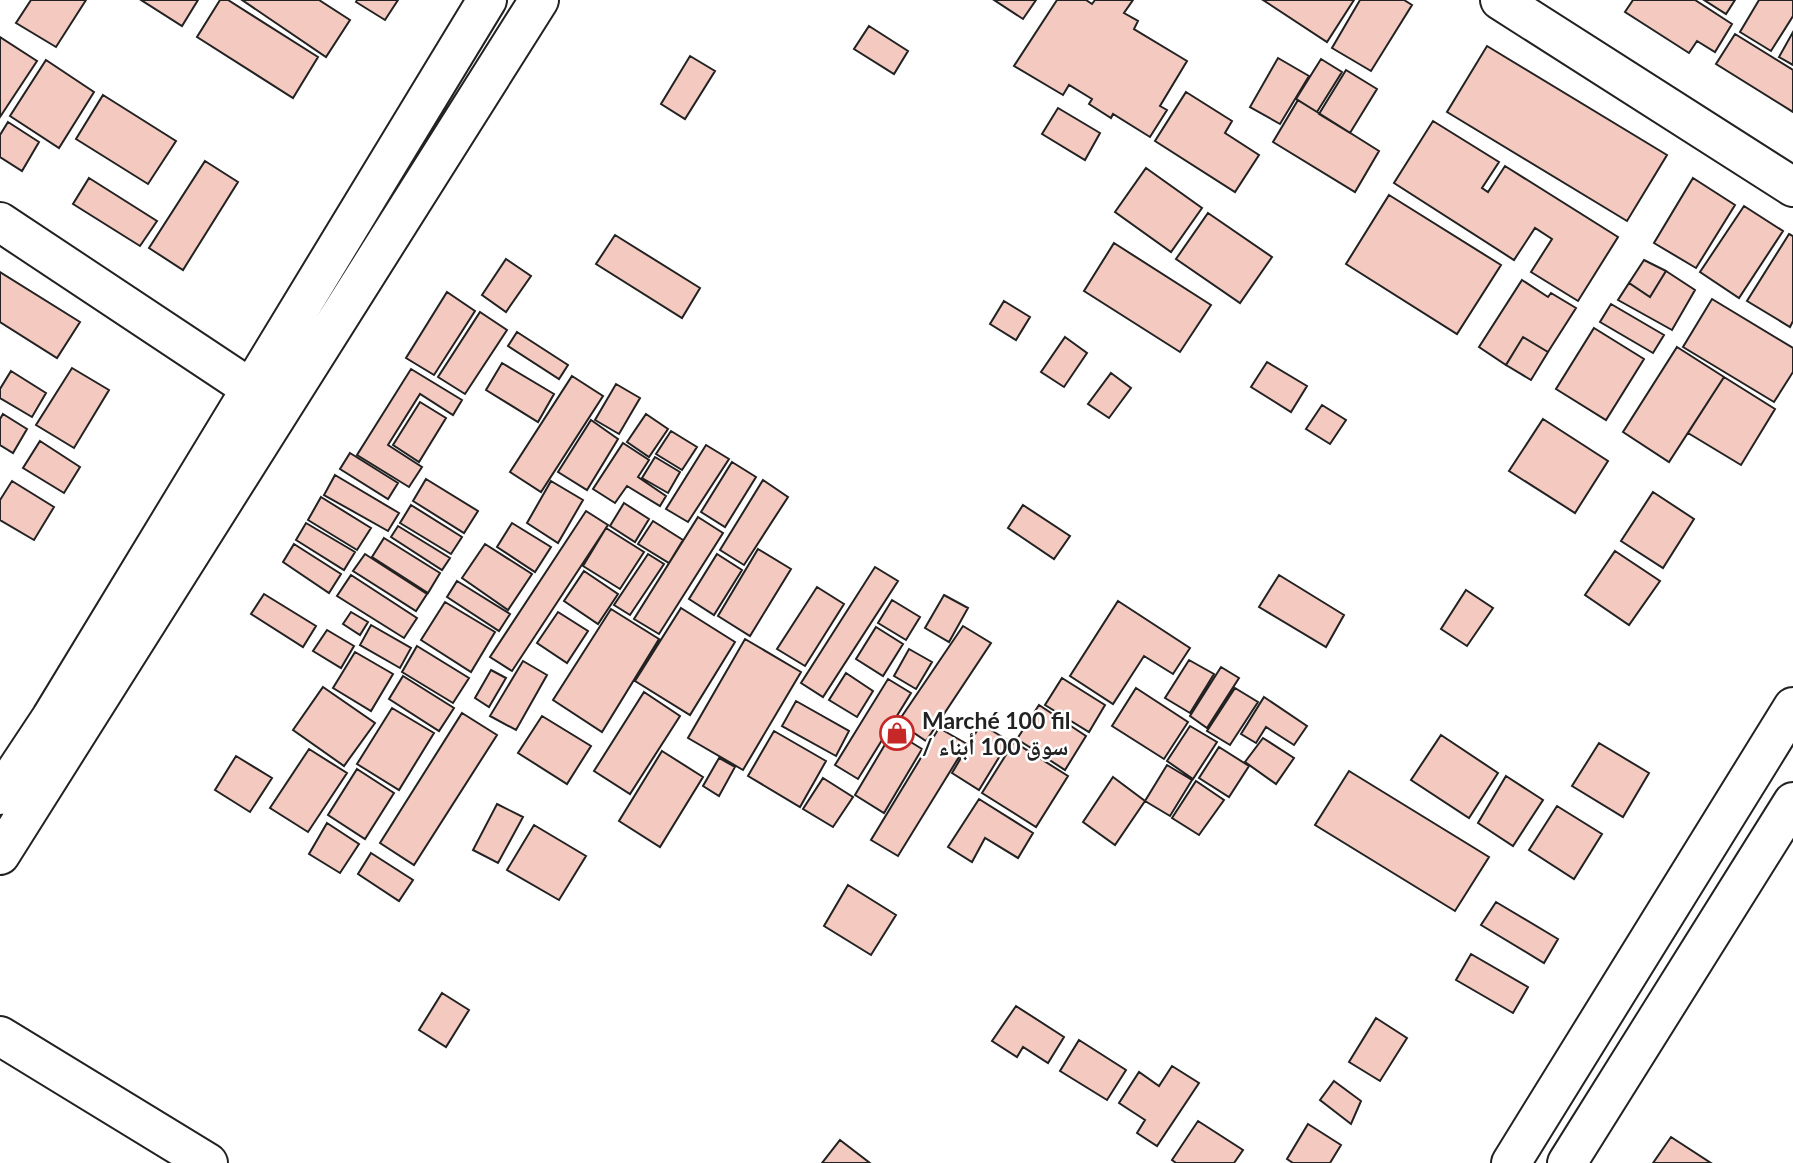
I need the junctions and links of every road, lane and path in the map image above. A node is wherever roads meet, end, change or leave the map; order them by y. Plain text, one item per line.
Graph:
1 (487, 0) edge
2 (539, 0) edge
3 (1500, 0) edge
4 (1793, 187) edge
5 (0, 222) edge
6 (267, 399) junction
7 (1793, 707) edge
8 (0, 795) edge
9 (1793, 802) edge
10 (0, 855) edge
11 (0, 1036) edge
12 (208, 1163) edge
13 (1511, 1163) edge
14 (1567, 1163) edge

1 - 6 main road
2 - 6 main road
3 - 4 main road
5 - 6 main road
6 - 8 main road
6 - 10 main road
7 - 13 main road
9 - 14 main road
11 - 12 main road

